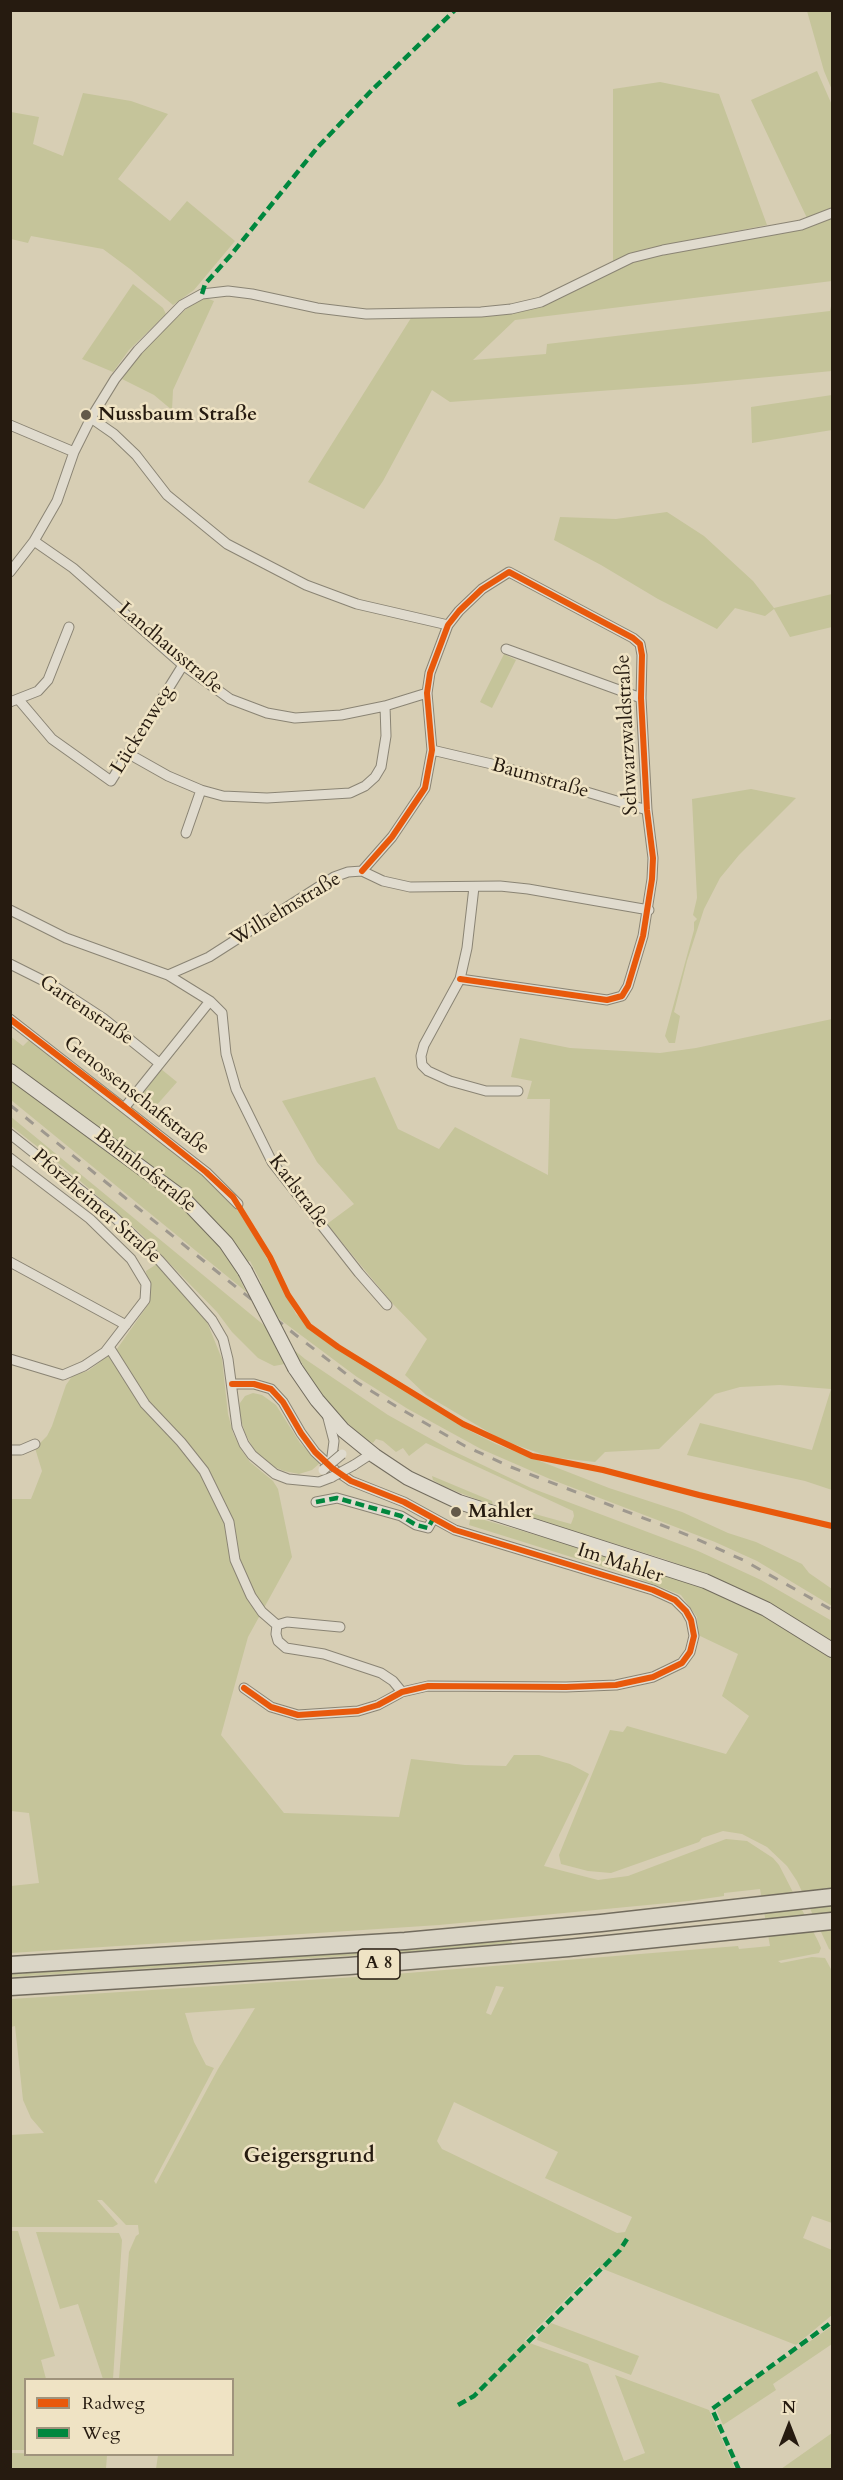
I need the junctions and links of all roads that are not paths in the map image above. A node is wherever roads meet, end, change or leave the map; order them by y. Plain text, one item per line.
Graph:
1 (832, 213) edge
2 (91, 418) junction
3 (10, 426) edge
4 (74, 452) junction
5 (34, 541) junction
6 (10, 572) edge
7 (448, 625) junction
8 (69, 627) dead end
9 (506, 650) dead end
10 (183, 665) junction
11 (427, 693) junction
12 (641, 698) junction
13 (15, 701) edge
14 (386, 706) junction
15 (432, 750) junction
16 (129, 754) junction
17 (201, 790) junction
18 (647, 810) junction
19 (186, 833) dead end
20 (362, 871) junction
21 (474, 887) junction
22 (10, 910) edge
23 (649, 910) junction
24 (10, 964) edge
25 (168, 975) junction
26 (460, 980) junction
27 (210, 1001) junction
28 (10, 1019) edge
29 (159, 1063) junction
30 (10, 1071) edge
31 (518, 1091) dead end
32 (125, 1107) junction
33 (10, 1134) edge
34 (10, 1158) edge
35 (237, 1204) dead end
36 (10, 1263) edge
37 (387, 1305) dead end
38 (126, 1325) junction
39 (109, 1347) junction
40 (10, 1359) edge
41 (232, 1383) junction
42 (327, 1412) junction
43 (356, 1441) junction
44 (35, 1444) dead end
45 (10, 1450) edge
46 (338, 1451) junction
47 (372, 1454) junction
48 (303, 1481) junction
49 (316, 1502) dead end
50 (433, 1519) junction
51 (277, 1625) junction
52 (340, 1627) dead end
53 (832, 1650) edge
54 (244, 1688) dead end
55 (402, 1692) junction
56 (832, 1897) edge
57 (832, 1921) edge
58 (10, 1965) edge
59 (10, 1987) edge

1 - 2 street
2 - 4 street
2 - 7 street
3 - 4 street
4 - 5 street
5 - 6 street
5 - 10 street, Landhausstraße
7 - 11 street
7 - 12 street, Schwarzwaldstraße
8 - 13 street
9 - 12 street
10 - 14 street, Landhausstraße
10 - 16 street, Lückenweg
11 - 14 street, Landhausstraße
11 - 15 street
12 - 18 street, Schwarzwaldstraße
13 - 16 street, Lückenweg
14 - 17 street
15 - 18 street, Baumstraße
15 - 20 street
16 - 17 street
17 - 19 street
18 - 23 street, Schwarzwaldstraße
20 - 21 street, Wilhelmstraße
20 - 25 street, Wilhelmstraße
21 - 23 street, Wilhelmstraße
21 - 26 street
22 - 25 street
23 - 26 street, Schwarzwaldstraße
24 - 29 street, Gartenstraße
25 - 27 street
26 - 31 street
27 - 29 street
27 - 37 street, Karlstraße
28 - 32 street, Genossenschaftstraße
29 - 32 street
30 - 42 main road, Bahnhofstraße, bridge
32 - 35 street, Genossenschaftstraße
33 - 41 street, Pforzheimer Straße
34 - 38 street
36 - 38 street
38 - 39 street
39 - 40 street
39 - 51 street
41 - 48 street, Pforzheimer Straße
41 - 50 street, Im Mahler
42 - 43 main road, Bahnhofstraße
42 - 46 street
43 - 46 street
43 - 47 main road, Bahnhofstraße
44 - 45 street
46 - 48 street, bridge
47 - 48 street, Pforzheimer Straße, bridge
47 - 53 main road, Bahnhofstraße
49 - 50 street
50 - 55 street, Im Mahler
51 - 52 street
51 - 55 street
54 - 55 street, Im Mahler
56 - 58 highway, A 8
57 - 59 highway, A 8

